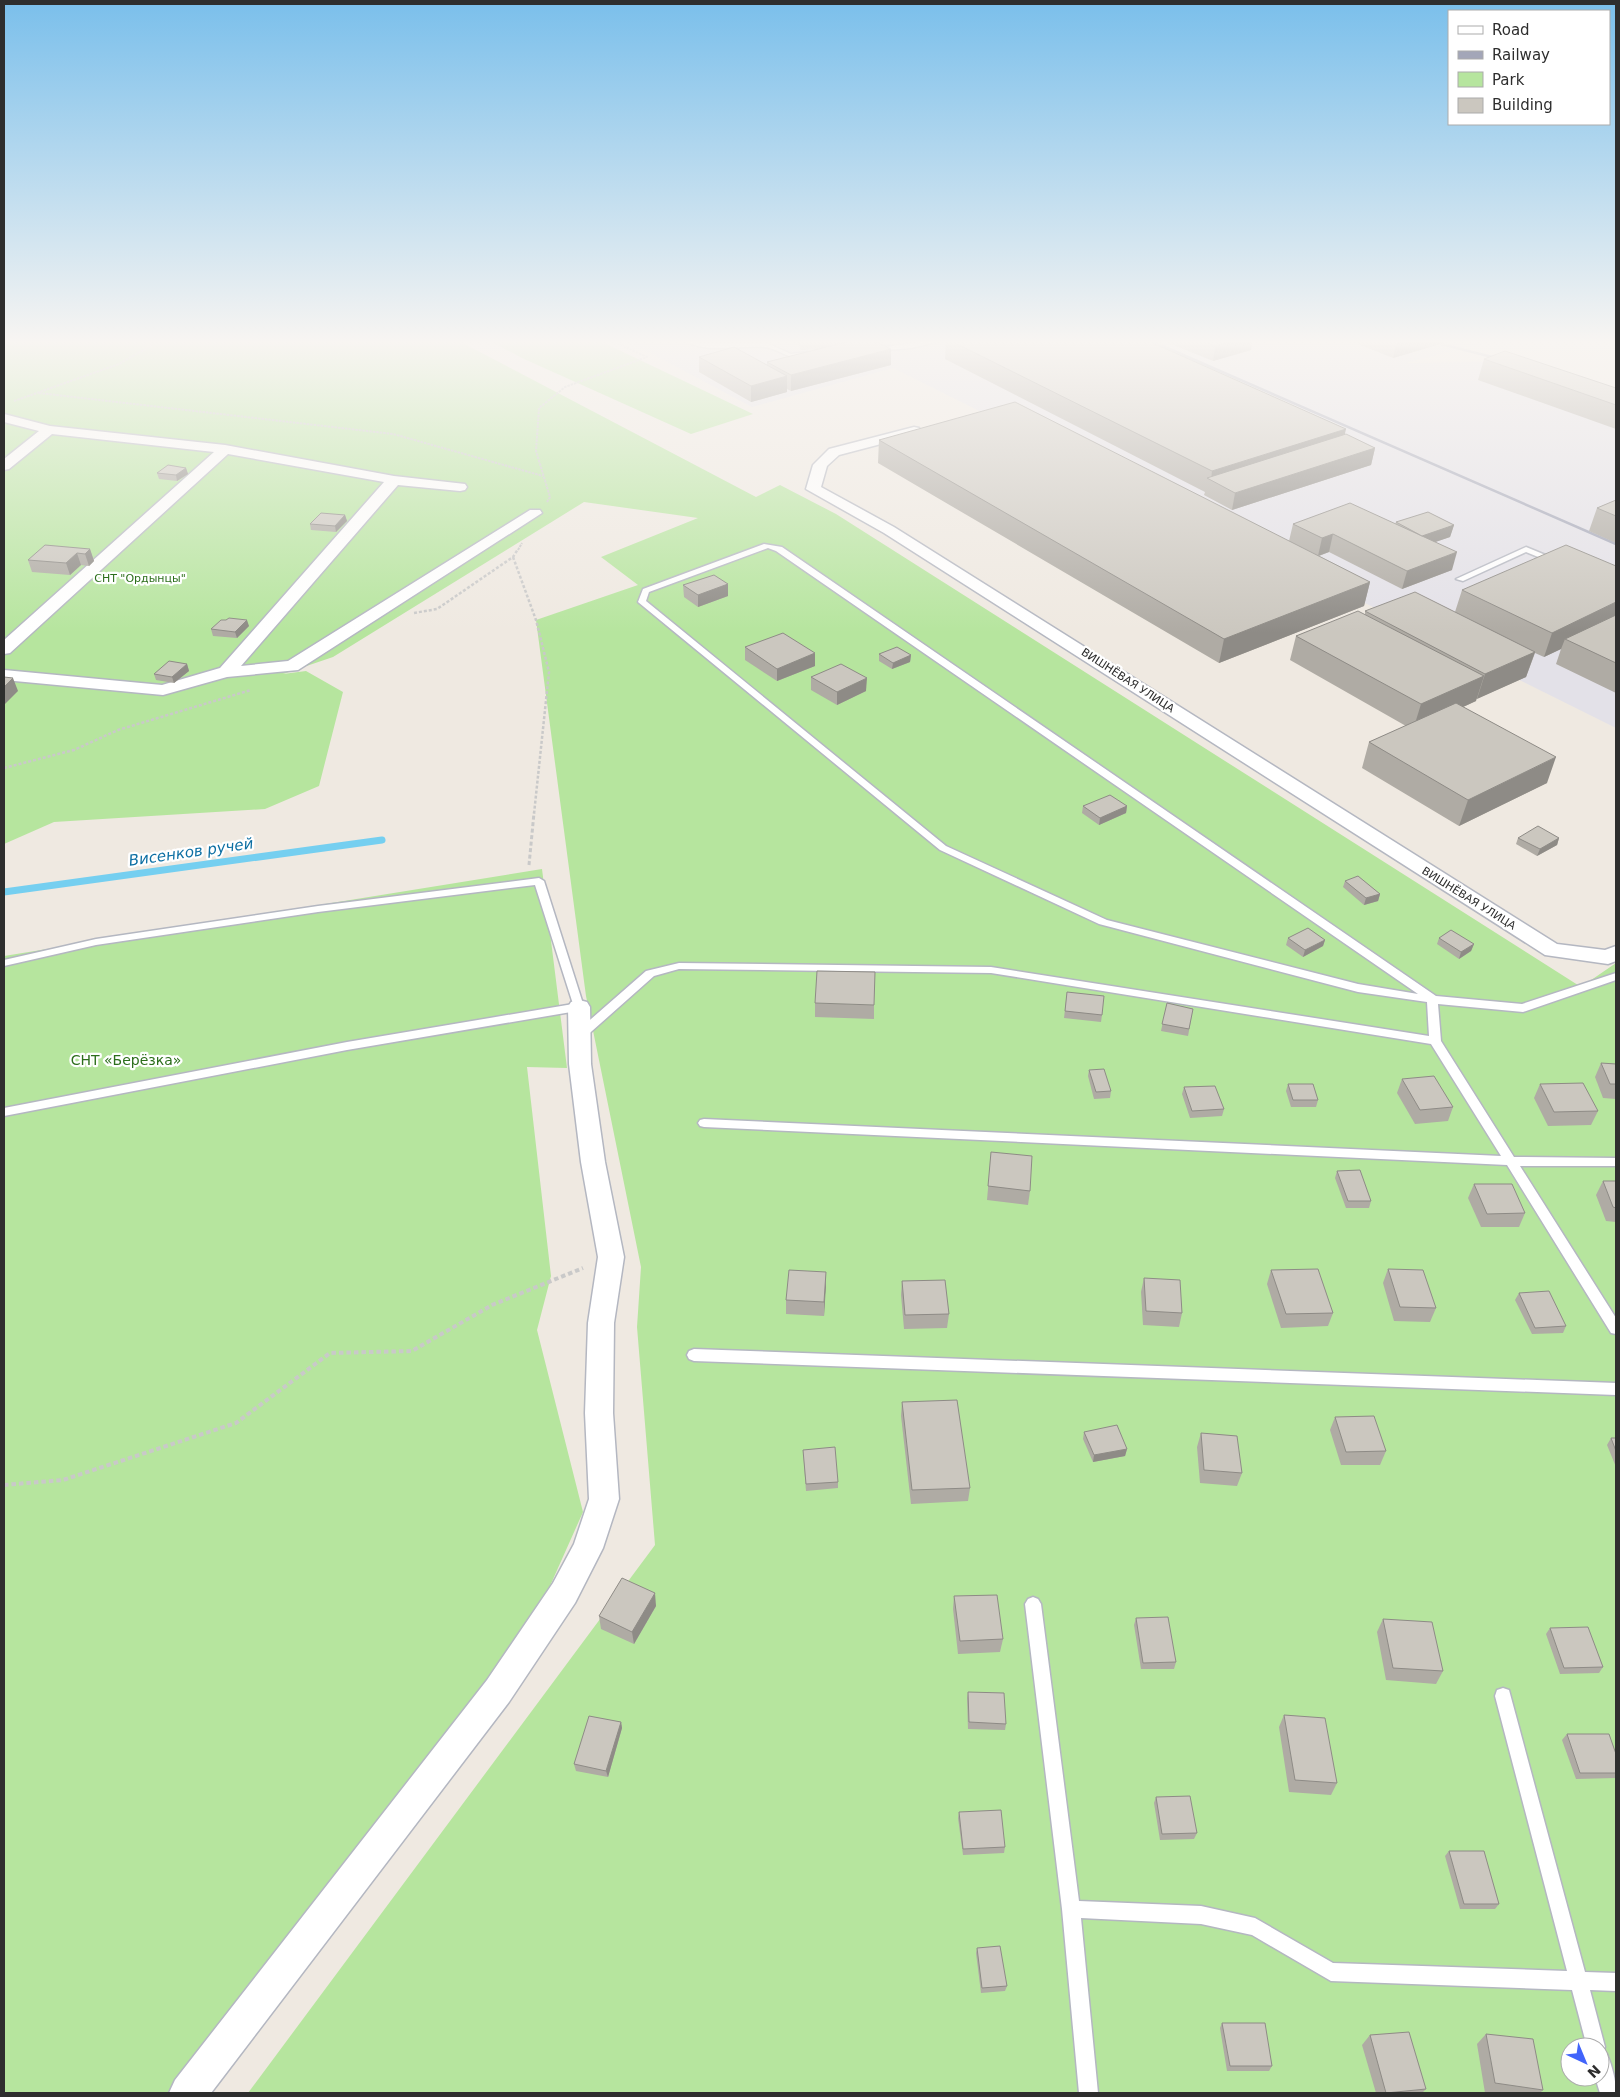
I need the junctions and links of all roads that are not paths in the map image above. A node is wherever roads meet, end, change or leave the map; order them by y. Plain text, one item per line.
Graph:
1 (39, 438) edge
2 (121, 438) edge
3 (889, 438) edge
4 (224, 449) junction
5 (4, 466) edge
6 (394, 480) junction
7 (460, 487) dead end
8 (535, 513) dead end
9 (1562, 563) edge
10 (1460, 579) dead end
11 (4, 649) edge
12 (226, 672) junction
13 (4, 675) edge
14 (1616, 953) edge
15 (4, 963) edge
16 (1616, 976) edge
17 (1432, 998) junction
18 (579, 1021) junction
19 (1434, 1041) junction
20 (4, 1112) edge
21 (704, 1123) dead end
22 (1509, 1162) junction
23 (1616, 1162) edge
24 (1616, 1329) edge
25 (694, 1355) dead end
26 (1616, 1389) edge
27 (1034, 1604) dead end
28 (1503, 1696) dead end
29 (1071, 1909) junction
30 (1577, 1980) junction
31 (1616, 1982) edge
32 (1593, 2037) edge
33 (188, 2093) edge
34 (1088, 2093) edge

1 - 5 street
2 - 4 street
3 - 14 street, ВИШНЁВАЯ УЛИЦА
4 - 6 street
4 - 11 street
6 - 7 street
6 - 12 street
8 - 12 street
9 - 10 lane
12 - 13 street
15 - 18 lane
16 - 17 lane
17 - 17 lane
17 - 19 lane
18 - 19 lane
18 - 20 lane
18 - 33 street
19 - 22 lane
21 - 22 lane
22 - 23 lane
22 - 24 lane
25 - 26 lane
27 - 29 lane
28 - 30 lane
29 - 30 lane
29 - 34 lane
30 - 31 lane
30 - 32 lane

